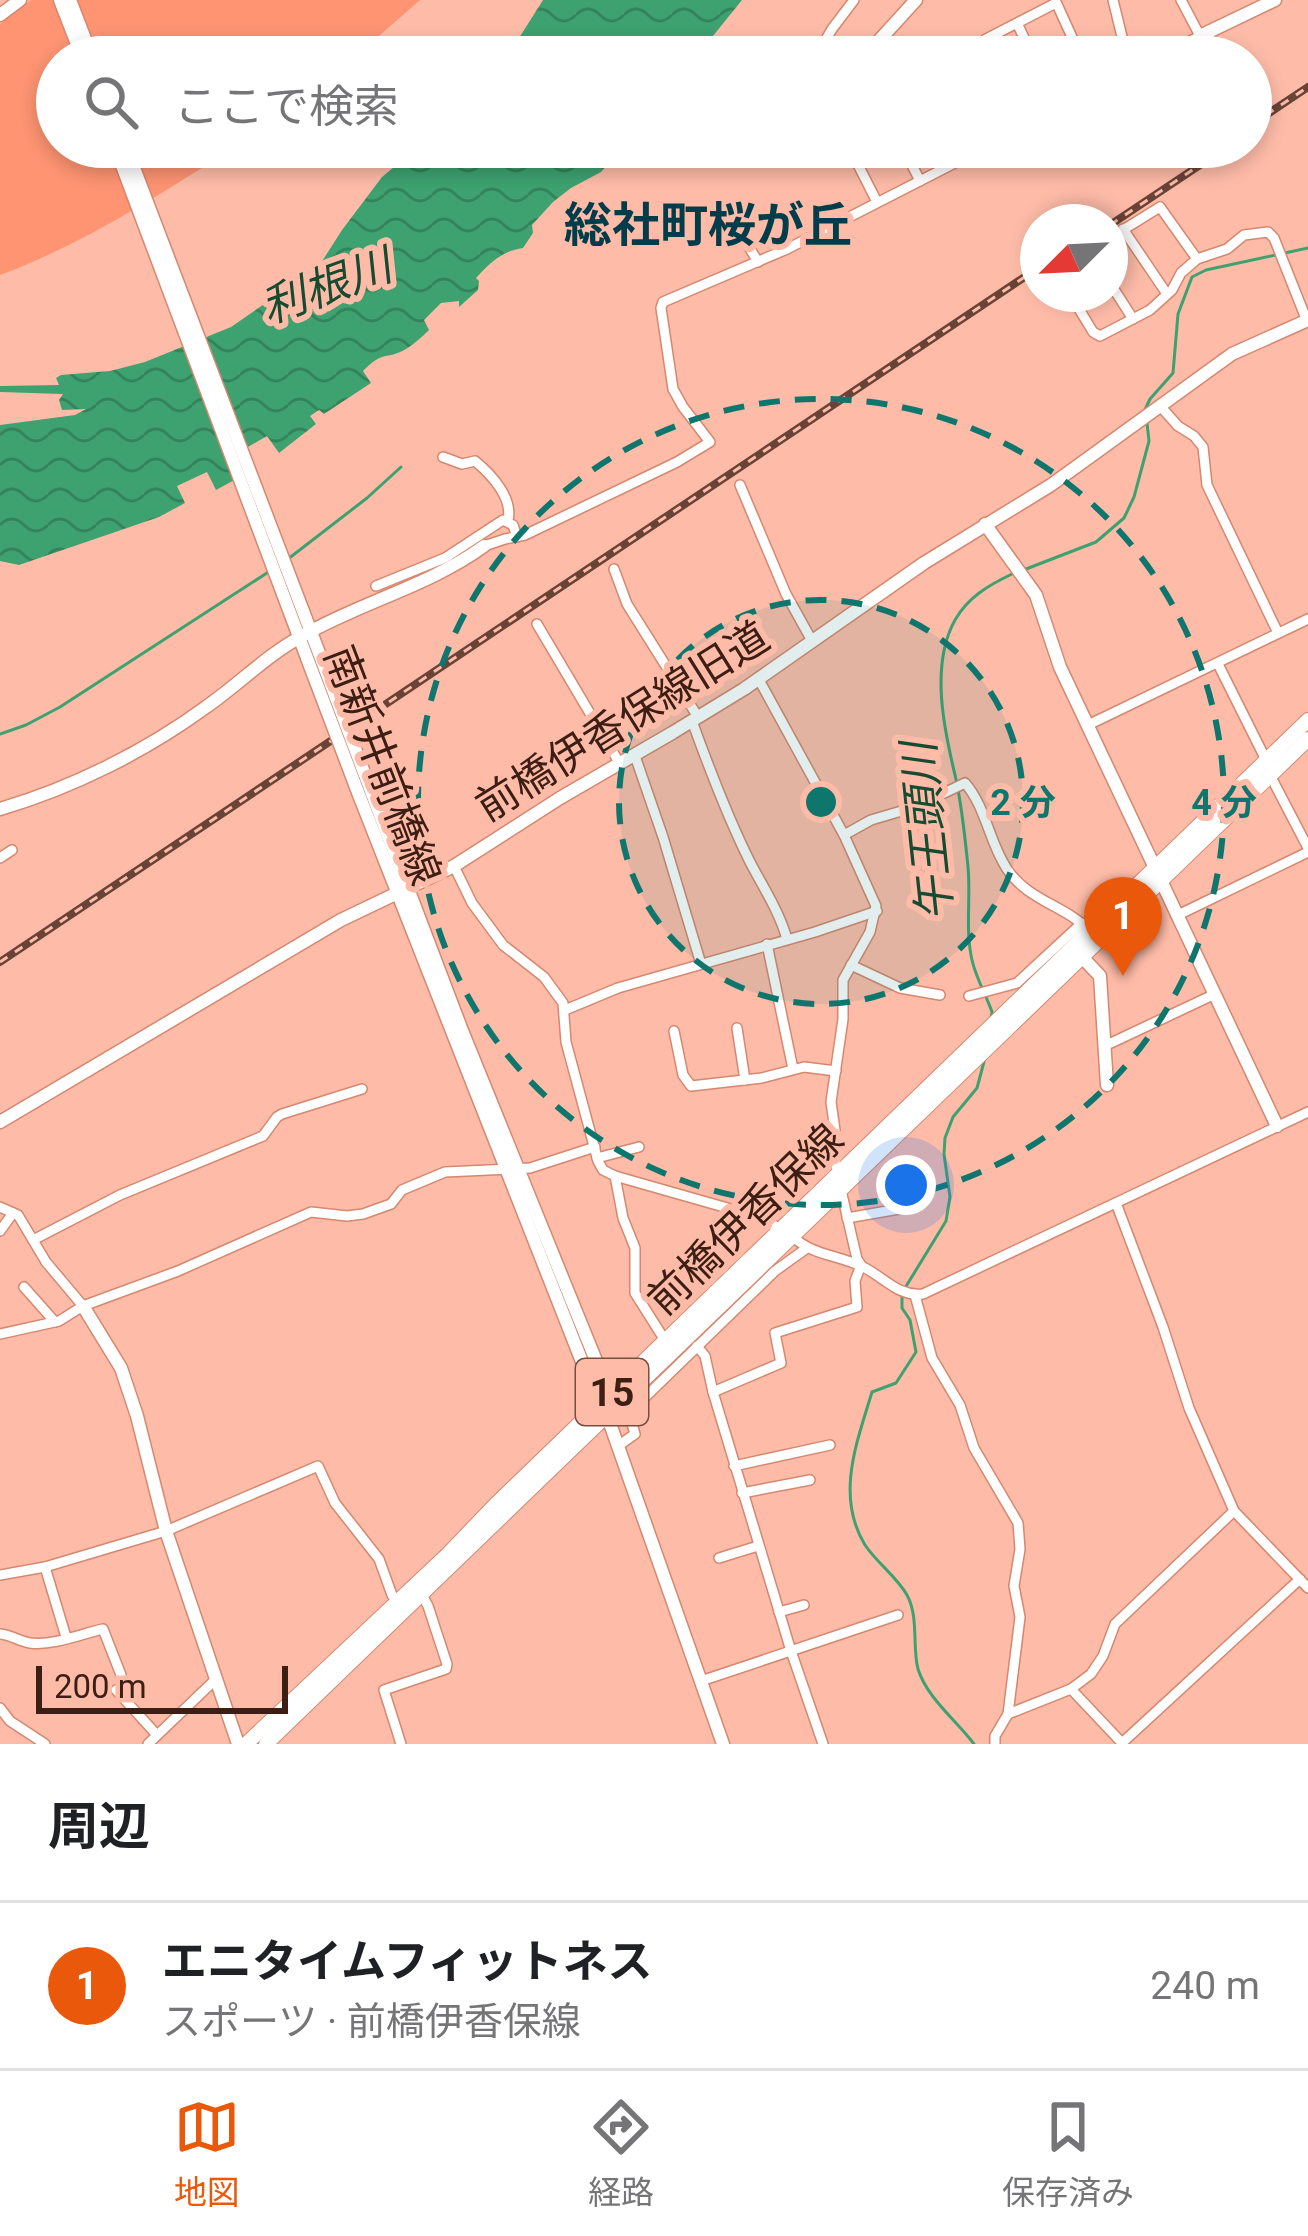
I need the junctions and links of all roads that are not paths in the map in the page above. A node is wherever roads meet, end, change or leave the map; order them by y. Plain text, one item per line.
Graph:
1 (20, 0) edge
2 (60, 0) edge
3 (70, 0) edge
4 (854, 0) edge
5 (916, 0) edge
6 (1113, 0) edge
7 (1181, 0) edge
8 (1275, 0) edge
9 (1055, 2) edge
10 (0, 15) edge
11 (1017, 23) junction
12 (74, 36) edge
13 (84, 36) edge
14 (828, 36) edge
15 (883, 36) edge
16 (992, 36) edge
17 (1023, 36) edge
18 (1071, 36) edge
19 (1122, 36) edge
20 (1200, 36) joint
21 (124, 168) edge
22 (134, 168) edge
23 (860, 168) edge
24 (914, 168) edge
25 (945, 168) edge
26 (920, 181) junction
27 (877, 202) junction
28 (730, 215) dead end
29 (1128, 226) edge
30 (1128, 235) edge
31 (1197, 259) junction
32 (758, 262) junction
33 (1167, 294) junction
34 (1128, 311) edge
35 (1081, 312) edge
36 (1133, 319) junction
37 (1307, 321) edge
38 (1161, 407) junction
39 (443, 457) dead end
40 (740, 484) dead end
41 (508, 520) junction
42 (986, 524) junction
43 (518, 537) junction
44 (484, 546) joint
45 (614, 569) dead end
46 (376, 586) dead end
47 (298, 615) junction
48 (1308, 619) edge
49 (537, 624) dead end
50 (1278, 633) junction
51 (305, 634) junction
52 (811, 639) junction
53 (1218, 664) junction
54 (758, 678) junction
55 (695, 719) junction
56 (1308, 720) edge
57 (1088, 725) junction
58 (1308, 739) edge
59 (635, 756) junction
60 (620, 764) junction
61 (1269, 768) junction
62 (0, 809) edge
63 (844, 835) junction
64 (12, 850) dead end
65 (1308, 850) edge
66 (0, 858) edge
67 (454, 866) junction
68 (1159, 874) junction
69 (402, 890) junction
70 (877, 911) junction
71 (1178, 915) junction
72 (1086, 927) junction
73 (787, 939) junction
74 (767, 944) junction
75 (1082, 957) junction
76 (701, 964) junction
77 (851, 964) junction
78 (1215, 994) junction
79 (940, 995) dead end
80 (975, 995) dead end
81 (565, 1010) junction
82 (1002, 1025) junction
83 (737, 1028) dead end
84 (674, 1031) dead end
85 (1104, 1044) junction
86 (793, 1069) junction
87 (836, 1071) junction
88 (745, 1080) junction
89 (1107, 1085) dead end
90 (362, 1089) dead end
91 (1308, 1112) edge
92 (0, 1122) edge
93 (1277, 1126) junction
94 (639, 1147) dead end
95 (596, 1152) junction
96 (512, 1168) junction
97 (614, 1176) junction
98 (840, 1183) junction
99 (1116, 1203) junction
100 (0, 1207) edge
101 (898, 1209) dead end
102 (14, 1213) junction
103 (847, 1218) junction
104 (0, 1231) edge
105 (788, 1233) junction
106 (33, 1240) junction
107 (807, 1248) junction
108 (860, 1265) junction
109 (24, 1287) dead end
110 (913, 1295) junction
111 (82, 1306) junction
112 (55, 1322) junction
113 (0, 1334) edge
114 (666, 1342) junction
115 (698, 1346) junction
116 (713, 1392) junction
117 (605, 1408) junction
118 (830, 1445) dead end
119 (618, 1446) junction
120 (734, 1466) junction
121 (810, 1480) dead end
122 (742, 1493) junction
123 (1234, 1511) junction
124 (166, 1531) junction
125 (758, 1546) junction
126 (719, 1558) dead end
127 (45, 1567) junction
128 (0, 1575) edge
129 (1304, 1584) edge
130 (421, 1593) junction
131 (398, 1602) junction
132 (804, 1604) dead end
133 (778, 1612) junction
134 (898, 1615) dead end
135 (0, 1634) edge
136 (66, 1636) junction
137 (790, 1651) junction
138 (121, 1676) dead end
139 (216, 1679) junction
140 (701, 1682) junction
141 (1071, 1689) junction
142 (116, 1690) dead end
143 (0, 1708) edge
144 (1008, 1714) junction
145 (155, 1738) edge
146 (1123, 1743) edge
147 (45, 1744) edge
148 (170, 1744) edge
149 (242, 1744) edge
150 (266, 1744) edge
151 (401, 1744) edge
152 (723, 1744) edge
153 (823, 1744) edge
154 (995, 1744) edge

1 - 10 street
2 - 12 street
3 - 13 street
4 - 14 street
5 - 15 street
6 - 19 street
7 - 20 street
8 - 20 street
9 - 11 street
9 - 18 street
11 - 16 street
11 - 17 street
21 - 47 street, 南新井前橋線
22 - 47 street, 南新井前橋線
23 - 27 street
24 - 26 street
25 - 26 street
26 - 27 street
27 - 32 street
28 - 32 street
29 - 31 street
30 - 33 street
31 - 33 street
31 - 37 street
32 - 43 street
33 - 36 street
34 - 36 street
35 - 36 street
37 - 38 street, 前橋伊香保線旧道
38 - 42 street, 前橋伊香保線旧道
38 - 50 street
39 - 41 street
40 - 52 street
41 - 43 street
41 - 46 street
42 - 52 street, 前橋伊香保線旧道
42 - 57 street
43 - 44 street
44 - 51 street
45 - 55 street
47 - 51 street, 南新井前橋線
48 - 50 street
49 - 60 street
50 - 53 street
51 - 62 street
51 - 69 street, 南新井前橋線, bridge
52 - 54 street, 前橋伊香保線旧道
53 - 57 street
53 - 61 street
54 - 55 street, 前橋伊香保線旧道
54 - 63 street
55 - 59 street, 前橋伊香保線旧道
55 - 73 street
56 - 61 main road, 15
57 - 68 street
58 - 61 main road, 15
59 - 60 street, 前橋伊香保線旧道
59 - 76 street
60 - 67 street, 前橋伊香保線旧道
61 - 65 street
61 - 68 main road, 15
63 - 70 street
63 - 72 street
64 - 66 street
65 - 71 street
67 - 69 street, 前橋伊香保線旧道
67 - 81 street
68 - 71 street
68 - 72 main road, 15
68 - 75 main road, 15
69 - 92 street, 前橋伊香保線旧道
69 - 96 street, 南新井前橋線
70 - 73 street
70 - 77 street
71 - 78 street
72 - 80 street
72 - 82 main road, 15
73 - 74 street
74 - 76 street
74 - 86 street
75 - 82 main road, 15
75 - 85 street
76 - 81 street
77 - 79 street
77 - 87 street
78 - 85 street
78 - 93 street
81 - 95 street
82 - 98 main road, 前橋伊香保線 / 15
82 - 98 main road, 前橋伊香保線 / 15
83 - 88 street
84 - 88 street
85 - 89 street
86 - 87 street
86 - 88 street
87 - 98 street
90 - 106 street
91 - 93 street
93 - 99 street
94 - 95 street
95 - 96 street
95 - 97 street
96 - 111 street
96 - 117 street, 南新井前橋線
97 - 105 street
97 - 114 street
98 - 103 street
98 - 105 main road, 前橋伊香保線 / 15
99 - 110 street
99 - 123 street
100 - 102 street
101 - 103 street
102 - 104 street
102 - 106 street
103 - 108 street
105 - 107 street
105 - 114 main road, 前橋伊香保線 / 15
105 - 117 main road, 前橋伊香保線 / 15
106 - 111 street
107 - 108 street
107 - 115 street
108 - 110 street
108 - 116 street
109 - 112 street
110 - 144 street
111 - 112 street
111 - 124 street
112 - 113 street
114 - 117 main road, 前橋伊香保線 / 15
115 - 116 street
115 - 119 street
116 - 120 street
117 - 119 street, 南新井前橋線
117 - 130 main road, 前橋伊香保線 / 15
117 - 131 main road, 前橋伊香保線 / 15
118 - 120 street
119 - 140 street, 南新井前橋線
120 - 122 street
121 - 122 street
122 - 125 street
123 - 129 street
123 - 141 street
124 - 127 street
124 - 131 street
124 - 139 street
125 - 126 street
125 - 133 street
127 - 128 street
127 - 136 street
129 - 146 street
130 - 150 main road, 前橋伊香保線 / 15
130 - 151 street
131 - 149 main road, 前橋伊香保線 / 15
132 - 133 street
133 - 137 street
134 - 137 street
135 - 136 street
136 - 138 street
137 - 140 street
137 - 153 street
139 - 145 street
139 - 149 street
140 - 152 street, 南新井前橋線
141 - 144 street
141 - 146 street
142 - 145 street
143 - 147 street
144 - 154 street
145 - 148 street

